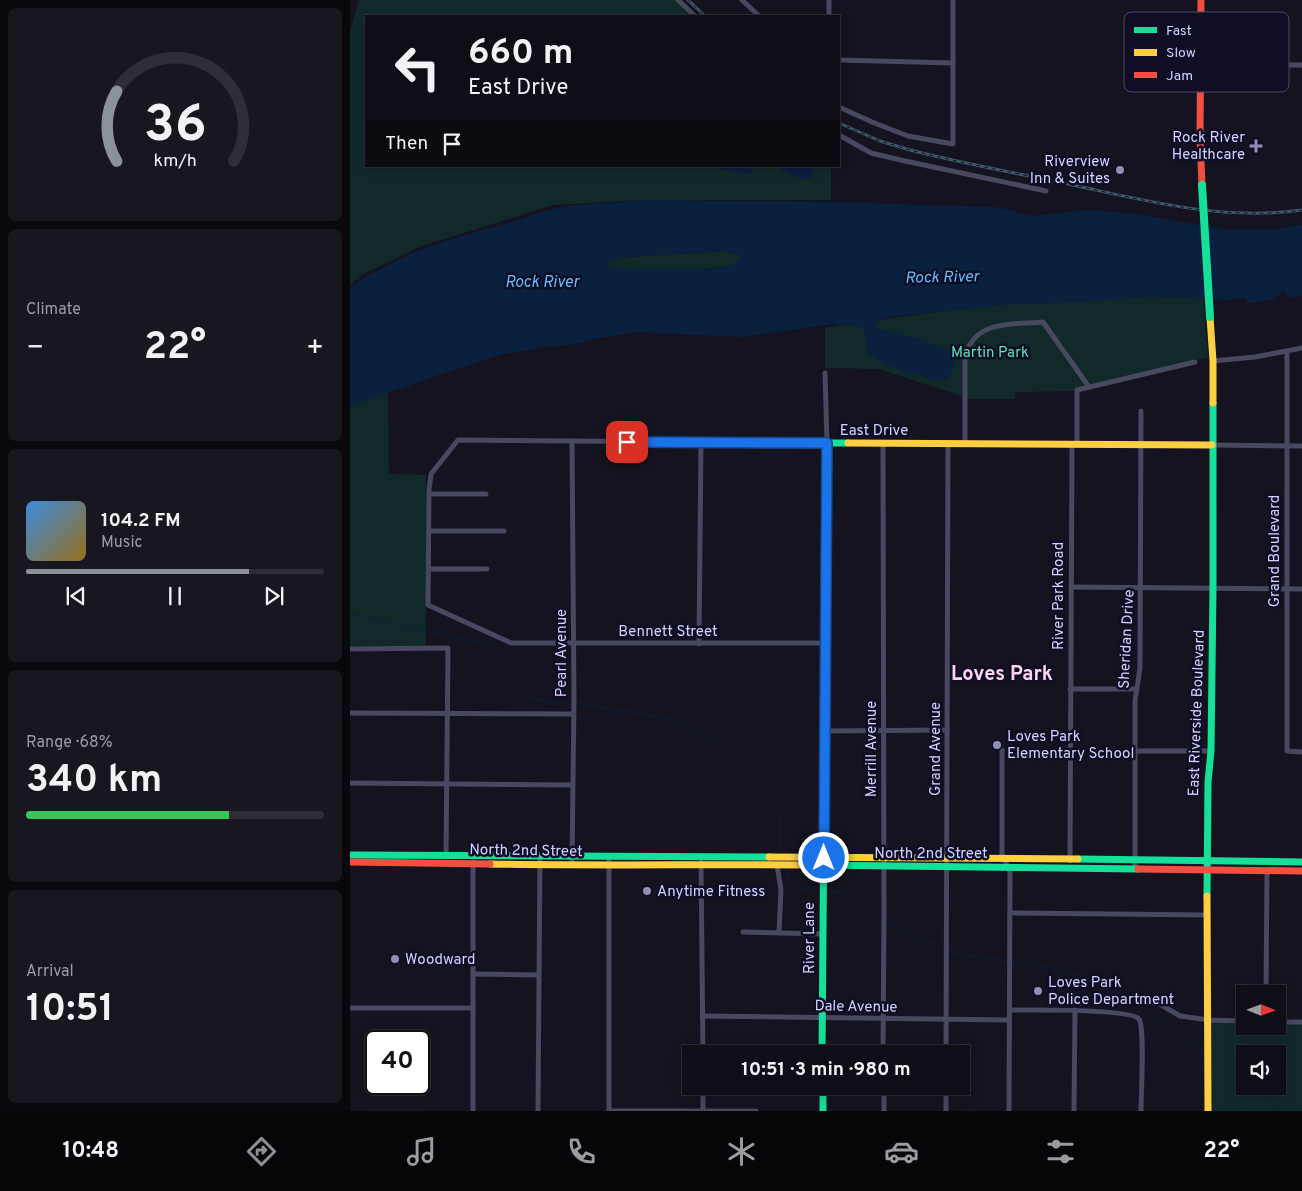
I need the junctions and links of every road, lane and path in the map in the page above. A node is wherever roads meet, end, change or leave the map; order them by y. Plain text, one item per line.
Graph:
1 (678, 0) edge
2 (742, 0) edge
3 (829, 0) edge
4 (953, 0) edge
5 (694, 15) edge
6 (759, 15) edge
7 (829, 15) edge
8 (840, 60) edge
9 (953, 63) junction
10 (1289, 65) edge
11 (1302, 65) edge
12 (1200, 92) edge
13 (840, 107) edge
14 (840, 136) edge
15 (1046, 191) dead end
16 (1302, 348) edge
17 (1287, 351) junction
18 (1213, 361) junction
19 (1195, 362) dead end
20 (825, 373) dead end
21 (1089, 387) junction
22 (1141, 411) dead end
23 (572, 441) junction
24 (701, 442) junction
25 (827, 443) junction
26 (883, 444) junction
27 (948, 444) junction
28 (964, 444) junction
29 (1074, 444) junction
30 (1141, 444) junction
31 (1212, 445) junction
32 (1287, 446) junction
33 (1302, 446) edge
34 (429, 494) junction
35 (486, 494) dead end
36 (429, 531) junction
37 (504, 531) dead end
38 (428, 569) junction
39 (487, 570) dead end
40 (1071, 587) junction
41 (1141, 587) junction
42 (1212, 588) junction
43 (1286, 588) junction
44 (1302, 589) edge
45 (573, 643) junction
46 (699, 644) junction
47 (826, 644) junction
48 (350, 649) edge
49 (1070, 689) junction
50 (1136, 689) junction
51 (574, 712) junction
52 (350, 713) edge
53 (448, 714) junction
54 (947, 730) junction
55 (825, 731) junction
56 (883, 731) junction
57 (1002, 750) dead end
58 (1135, 751) junction
59 (1211, 751) junction
60 (1302, 752) edge
61 (350, 783) edge
62 (447, 784) junction
63 (573, 785) junction
64 (350, 855) edge
65 (572, 856) junction
66 (609, 856) junction
67 (946, 858) junction
68 (446, 859) junction
69 (473, 859) junction
70 (540, 860) junction
71 (1135, 860) junction
72 (1207, 860) junction
73 (701, 861) junction
74 (1286, 861) junction
75 (350, 862) edge
76 (824, 862) junction
77 (884, 862) junction
78 (1302, 862) edge
79 (777, 863) junction
80 (1007, 863) junction
81 (1070, 864) junction
82 (572, 865) junction
83 (609, 866) junction
84 (946, 867) junction
85 (1135, 868) junction
86 (1207, 870) junction
87 (1267, 871) junction
88 (1286, 871) junction
89 (1302, 872) edge
90 (1010, 913) junction
91 (1208, 915) junction
92 (743, 932) dead end
93 (779, 932) junction
94 (822, 934) junction
95 (473, 974) junction
96 (539, 975) junction
97 (1266, 985) edge
98 (1135, 995) dead end
99 (350, 1008) edge
100 (473, 1008) junction
101 (1010, 1010) junction
102 (1075, 1010) junction
103 (702, 1016) junction
104 (822, 1018) junction
105 (883, 1019) junction
106 (946, 1019) junction
107 (1010, 1020) junction
108 (1208, 1020) junction
109 (1236, 1021) edge
110 (1286, 1022) edge
111 (1302, 1022) edge
112 (703, 1045) edge
113 (822, 1045) edge
114 (883, 1045) edge
115 (946, 1045) edge
116 (703, 1095) edge
117 (823, 1095) edge
118 (884, 1095) edge
119 (946, 1095) edge
120 (473, 1111) edge
121 (538, 1111) edge
122 (608, 1111) edge
123 (703, 1111) edge
124 (756, 1111) edge
125 (823, 1111) edge
126 (884, 1111) edge
127 (946, 1111) edge
128 (1009, 1111) edge
129 (1074, 1111) edge
130 (1141, 1111) edge
131 (1208, 1111) edge

1 - 5 street
2 - 6 street
3 - 7 street
4 - 9 street
8 - 9 street
9 - 13 street
10 - 11 street
12 - 18 main road, East Riverside Boulevard, bridge
14 - 15 street
16 - 17 street
17 - 18 street
17 - 32 street, Grand Boulevard
18 - 31 main road, East Riverside Boulevard
19 - 21 street
20 - 25 street, River Lane
21 - 28 street
21 - 29 street, River Park Road
22 - 30 street, Sheridan Drive
23 - 24 street, East Drive
23 - 34 street, East Drive
23 - 45 street, Pearl Avenue
24 - 25 street, East Drive
24 - 46 street
25 - 26 main road, East Drive
25 - 47 main road, River Lane
26 - 27 main road, East Drive
26 - 56 street, Merrill Avenue
27 - 28 main road, East Drive
27 - 54 street, Grand Avenue
28 - 29 main road, East Drive
29 - 30 main road, East Drive
29 - 40 street, River Park Road
30 - 31 main road, East Drive
30 - 41 street, Sheridan Drive
31 - 32 street, East Drive
31 - 42 main road, East Riverside Boulevard
32 - 33 street, East Drive
32 - 43 street, Grand Boulevard
34 - 35 street
34 - 36 street
36 - 37 street
36 - 38 street
38 - 39 street
38 - 45 street, Bennett Street
40 - 41 street
40 - 49 street, River Park Road
41 - 42 street
41 - 50 street, Sheridan Drive
42 - 43 street
42 - 59 main road, East Riverside Boulevard
43 - 44 street
43 - 60 street, Grand Boulevard
45 - 46 street, Bennett Street
45 - 51 street, Pearl Avenue
46 - 47 street, Bennett Street
47 - 55 main road, River Lane
48 - 53 street
49 - 50 street
49 - 81 street, River Park Road
50 - 58 street, Sheridan Drive
51 - 53 street
51 - 63 street, Pearl Avenue
52 - 53 street
53 - 62 street
54 - 56 street
54 - 67 street, Grand Avenue
55 - 56 street
55 - 76 main road, River Lane
56 - 77 street, Merrill Avenue
57 - 80 street
58 - 59 street
58 - 71 street, Sheridan Drive
59 - 72 main road, East Riverside Boulevard
61 - 62 street
62 - 63 street
62 - 68 street
63 - 65 street, Pearl Avenue
64 - 68 main road, North 2nd Street
65 - 66 main road, North 2nd Street
65 - 70 main road, North 2nd Street
65 - 82 street, Pearl Avenue
66 - 73 main road, North 2nd Street
66 - 83 street
67 - 77 main road, North 2nd Street
67 - 80 main road, North 2nd Street
67 - 84 street, Grand Avenue
68 - 69 main road, North 2nd Street
68 - 75 main road, North 2nd Street
69 - 70 main road, North 2nd Street
69 - 95 street
70 - 82 main road, North 2nd Street
70 - 96 street
71 - 72 main road, North 2nd Street
71 - 81 main road, North 2nd Street
71 - 85 street, Sheridan Drive
72 - 74 main road, North 2nd Street
72 - 86 main road, East Riverside Boulevard
73 - 79 main road, North 2nd Street
73 - 83 main road, North 2nd Street
73 - 103 street
74 - 78 main road, North 2nd Street
74 - 88 main road
76 - 77 main road, North 2nd Street
76 - 79 main road, North 2nd Street
76 - 94 main road, River Lane
77 - 84 main road, North 2nd Street
77 - 105 street, Merrill Avenue
79 - 93 street
80 - 81 main road, North 2nd Street
80 - 84 main road, North 2nd Street
80 - 90 street
81 - 85 main road, North 2nd Street
82 - 83 main road, North 2nd Street
83 - 122 street
84 - 106 street, Grand Avenue
85 - 86 main road, North 2nd Street
86 - 87 main road, North 2nd Street
86 - 91 main road, East Riverside Boulevard
87 - 88 main road, North 2nd Street
87 - 97 street
88 - 89 main road, North 2nd Street
90 - 91 street
90 - 101 street
91 - 108 main road, East Riverside Boulevard
92 - 93 street
93 - 94 street
94 - 104 main road, River Lane
95 - 96 street
95 - 100 street
96 - 121 street
98 - 108 street
99 - 100 street
100 - 120 street
101 - 102 street
101 - 107 street
102 - 129 street
102 - 130 street
103 - 104 street, Dale Avenue
103 - 112 street
104 - 105 street, Dale Avenue
104 - 113 main road, River Lane
105 - 106 street, Dale Avenue
105 - 114 street, Merrill Avenue
106 - 107 street, Dale Avenue
106 - 115 street, Grand Avenue
107 - 128 street
108 - 109 street
108 - 131 main road, East Riverside Boulevard
110 - 111 street
116 - 123 street
117 - 125 main road
118 - 126 street
119 - 127 street
122 - 123 street
123 - 124 street

